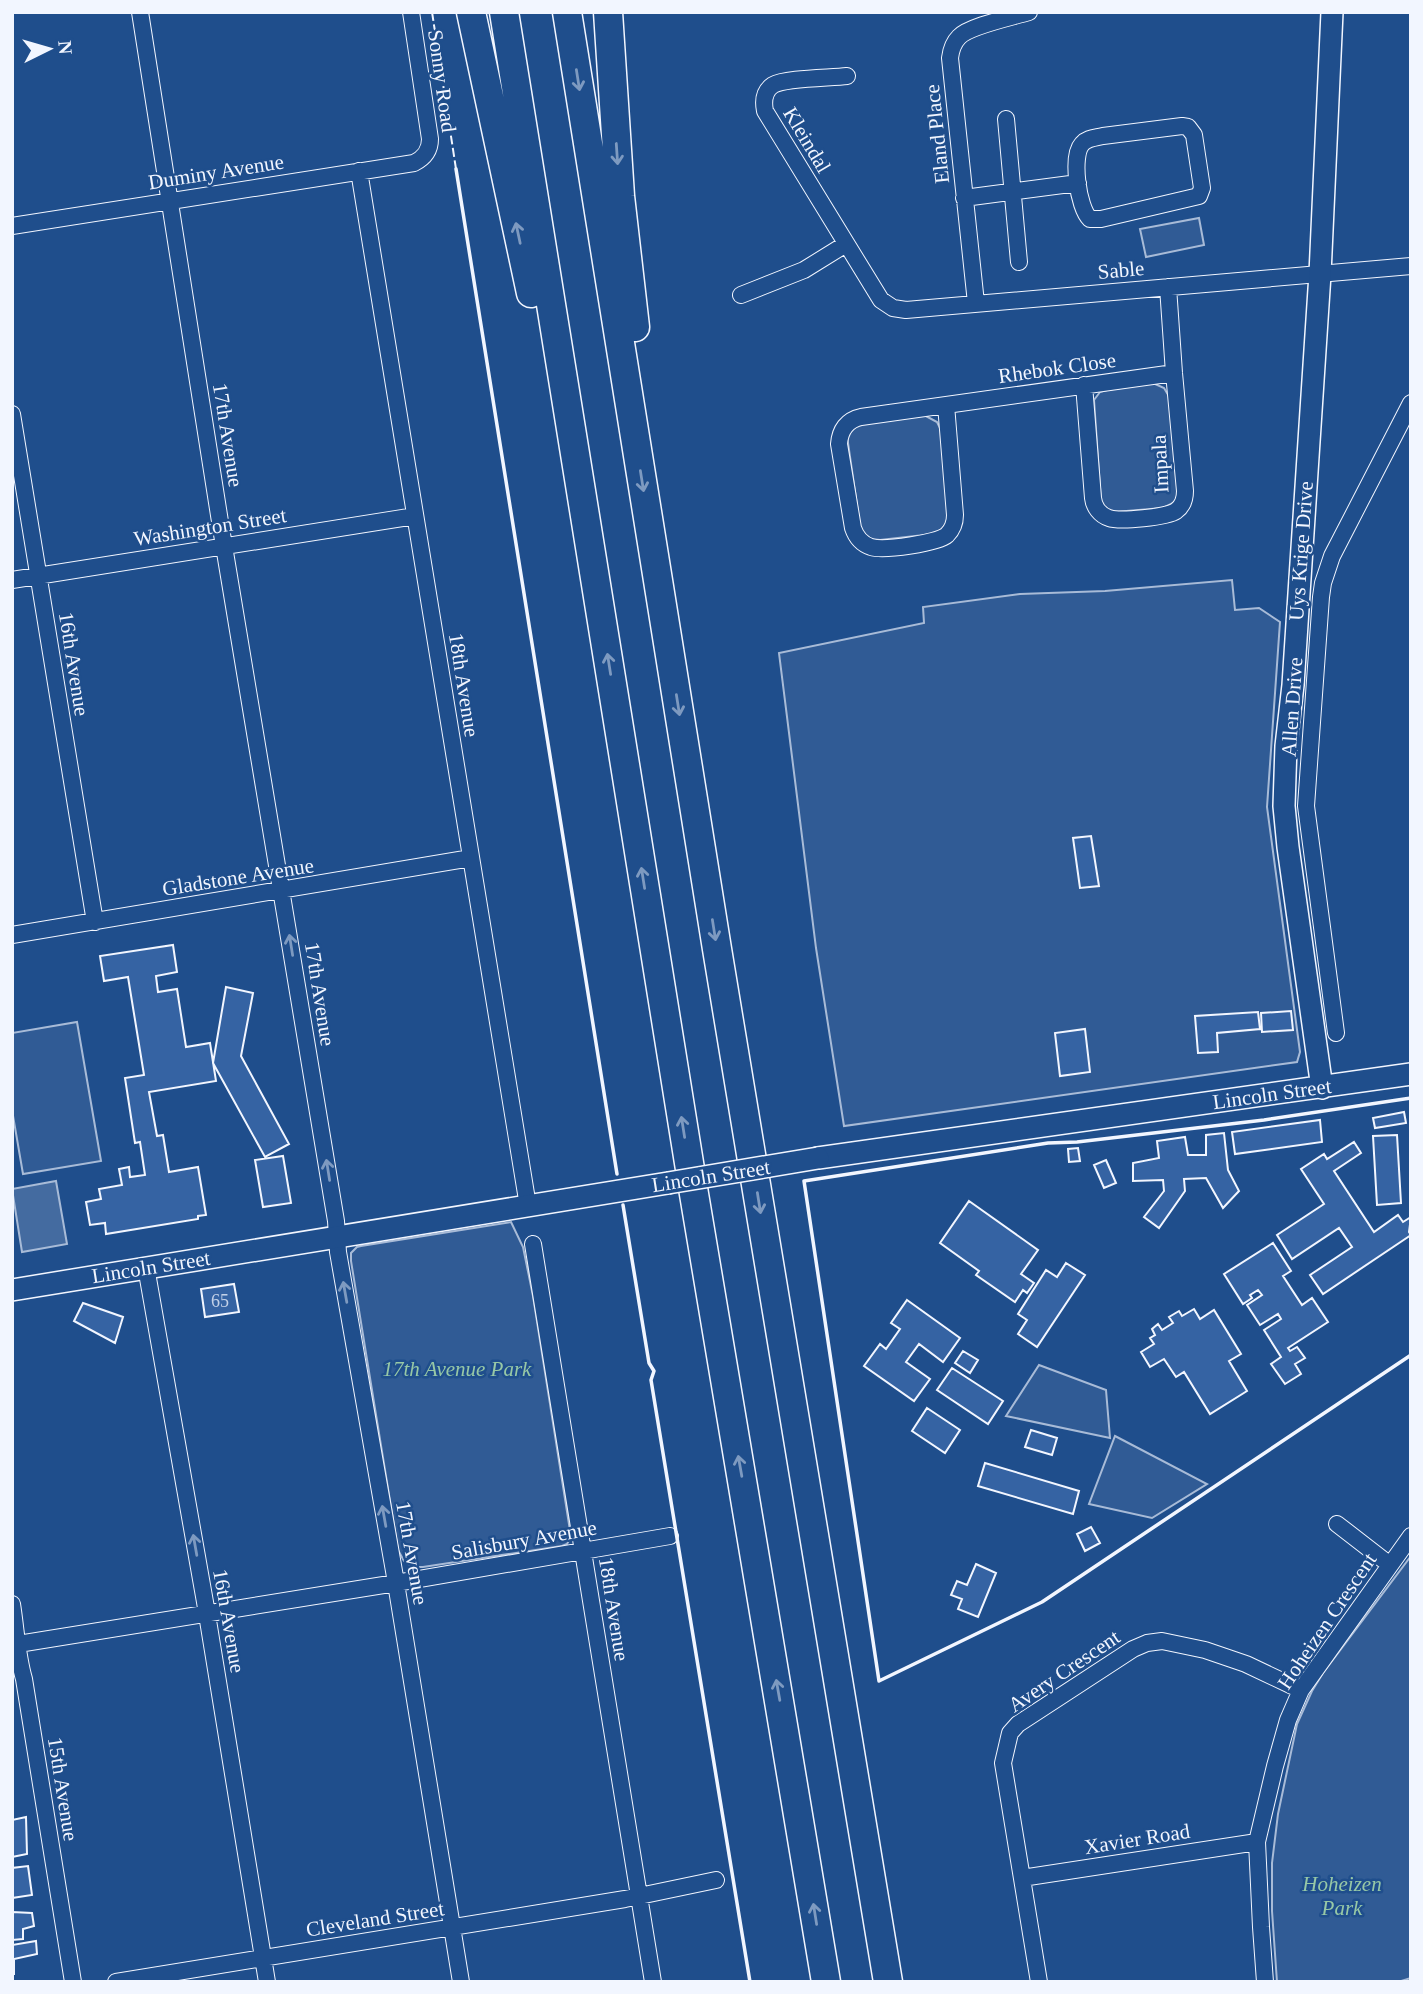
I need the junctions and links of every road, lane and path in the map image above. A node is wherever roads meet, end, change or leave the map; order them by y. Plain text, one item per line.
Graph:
1 (140, 12) edge
2 (411, 12) edge
3 (471, 12) edge
4 (504, 12) edge
5 (567, 12) edge
6 (608, 12) edge
7 (1029, 12) edge
8 (1332, 12) edge
9 (847, 76) dead end
10 (1006, 119) dead end
11 (425, 155) joint
12 (359, 170) junction
13 (1078, 183) junction
14 (1012, 192) junction
15 (964, 198) junction
16 (169, 200) junction
17 (12, 226) edge
18 (846, 244) junction
19 (1019, 262) dead end
20 (1411, 266) edge
21 (1320, 274) junction
22 (1168, 287) junction
23 (741, 295) dead end
24 (976, 303) junction
25 (925, 308) joint
26 (1174, 373) junction
27 (1084, 385) junction
28 (1411, 403) edge
29 (946, 405) junction
30 (631, 413) junction
31 (12, 414) edge
32 (586, 513) junction
33 (415, 516) junction
34 (224, 545) junction
35 (38, 576) junction
36 (12, 580) edge
37 (471, 858) junction
38 (282, 891) junction
39 (95, 922) junction
40 (12, 935) edge
41 (1336, 1033) dead end
42 (1411, 1074) edge
43 (1322, 1088) junction
44 (528, 1206) junction
45 (337, 1237) junction
46 (533, 1244) dead end
47 (146, 1267) junction
48 (12, 1290) edge
49 (1337, 1524) dead end
50 (670, 1536) dead end
51 (1411, 1536) edge
52 (583, 1551) junction
53 (1390, 1565) junction
54 (396, 1583) junction
55 (12, 1604) edge
56 (206, 1612) junction
57 (15, 1644) edge
58 (1301, 1690) junction
59 (1258, 1842) junction
60 (1022, 1878) junction
61 (716, 1880) dead end
62 (639, 1896) junction
63 (452, 1928) junction
64 (263, 1958) junction
65 (73, 1982) edge
66 (116, 1982) edge
67 (267, 1982) edge
68 (461, 1982) edge
69 (653, 1982) edge
70 (826, 1982) edge
71 (888, 1982) edge
72 (1040, 1982) edge
73 (1265, 1982) edge

1 - 16 street, 17th Avenue
2 - 11 street, Sonny Road
32 -> 3 highway
4 - 32 highway
5 -> 30 highway
6 -> 30 highway
7 - 15 street, Eland Place
8 - 21 street, Uys Krige Drive
9 - 18 street, Kleindal
10 - 14 street
11 - 12 street, Duminy Avenue
12 - 16 street, Duminy Avenue
12 - 33 street, 18th Avenue
13 - 13 street
13 - 14 street
14 - 15 street
14 - 19 street
15 - 24 street, Eland Place
16 - 17 street, Duminy Avenue
16 - 34 street, 17th Avenue
18 - 23 street
18 - 25 street, Kleindal
20 - 21 street, Sable
21 - 22 street, Sable
21 - 43 street, Uys Krige Drive
22 - 24 street, Sable
22 - 26 street, Impala
24 - 25 street, Sable
26 - 27 street, Rhebok Close
26 - 27 street, Impala
27 - 29 street, Rhebok Close
28 - 41 street, Allen Drive
29 - 29 street, Rhebok Close
30 -> 71 highway
31 - 35 street, 16th Avenue
70 -> 32 highway
33 - 34 street, Washington Street
33 - 37 street, 18th Avenue
34 - 35 street, Washington Street
34 - 38 street, 17th Avenue
35 - 36 street, Washington Street
35 - 39 street, 16th Avenue
37 - 38 street, Gladstone Avenue
37 - 44 street, 18th Avenue
38 - 39 street, Gladstone Avenue
45 -> 38 street, 17th Avenue
39 - 40 street, Gladstone Avenue
42 - 43 street, Lincoln Street
43 - 44 street, Lincoln Street, bridge
44 - 45 street, Lincoln Street
45 - 47 street, Lincoln Street
54 -> 45 street, 17th Avenue
46 - 52 street, 18th Avenue
47 - 48 street, Lincoln Street
56 -> 47 street, 16th Avenue
49 - 53 street
50 - 52 street, Salisbury Avenue
51 - 53 street, Hoheizen Crescent
52 - 54 street, Salisbury Avenue
52 - 62 street, 18th Avenue
53 - 58 street, Hoheizen Crescent
54 - 56 street, Salisbury Avenue
54 - 63 street, 17th Avenue
55 - 57 street, 15th Avenue
56 - 57 street, Salisbury Avenue
56 - 64 street, 16th Avenue
57 - 65 street, 15th Avenue
58 - 59 street, Hoheizen Crescent
58 - 60 street, Avery Crescent
59 - 60 street, Xavier Road
59 - 73 street, Hoheizen Crescent
60 - 72 street, Avery Crescent
61 - 62 street, Cleveland Street
62 - 63 street, Cleveland Street
62 - 69 street, 18th Avenue
63 - 64 street, Cleveland Street
63 - 68 street, 17th Avenue
64 - 66 street, Cleveland Street
64 - 67 street, 16th Avenue

